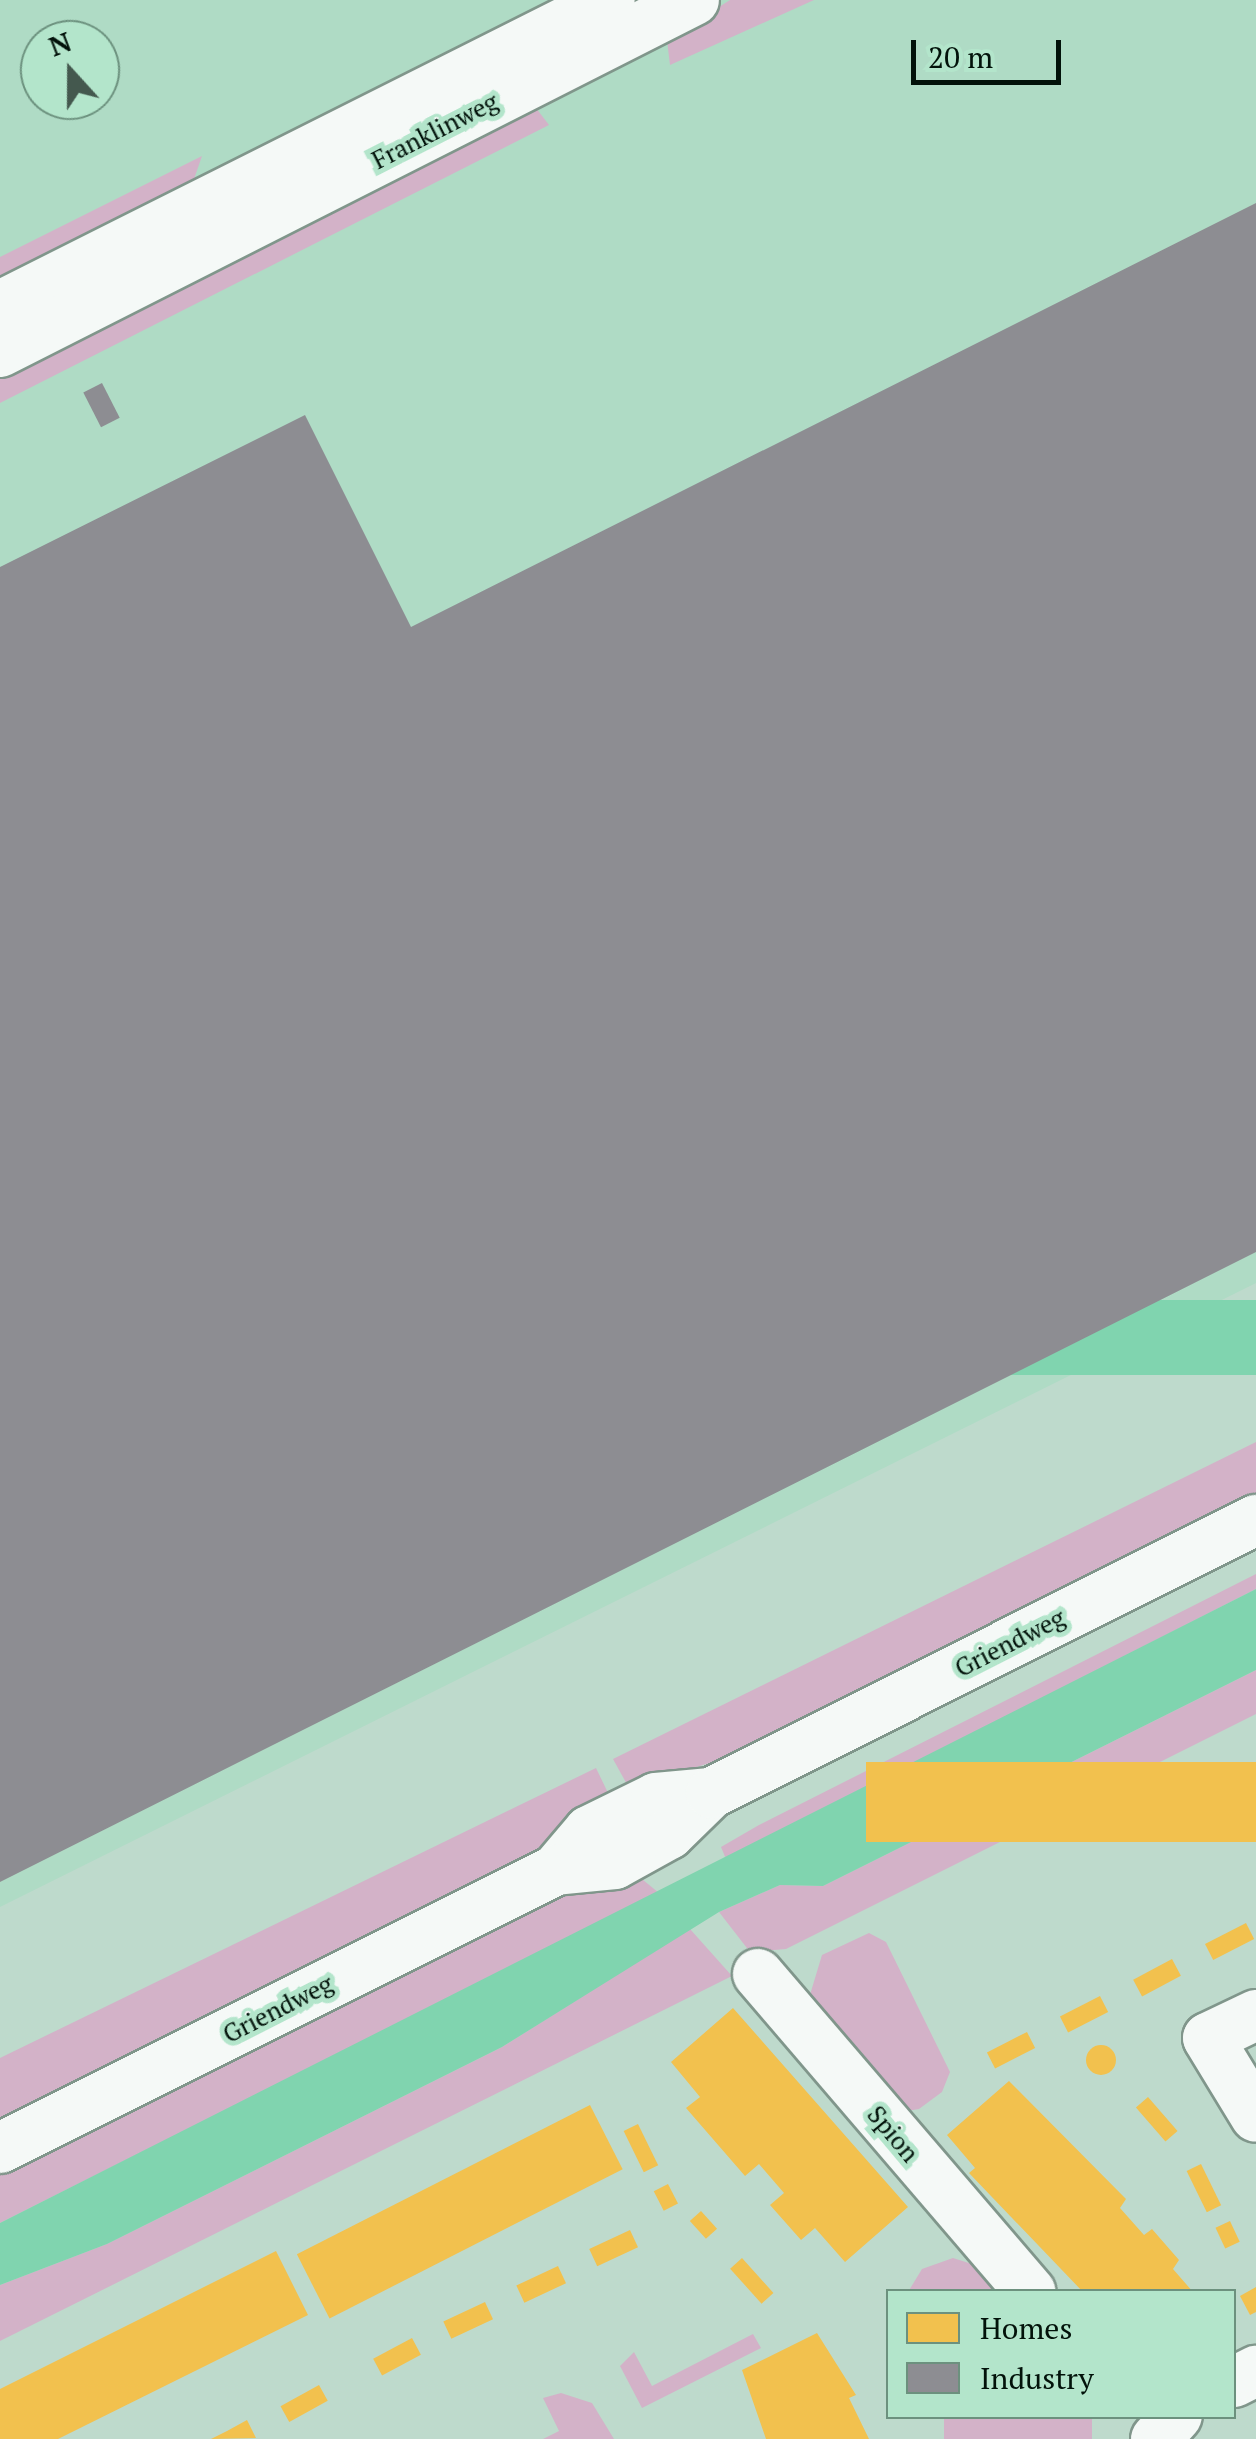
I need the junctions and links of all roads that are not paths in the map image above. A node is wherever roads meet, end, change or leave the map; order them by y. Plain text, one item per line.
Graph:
1 (694, 0) edge
2 (582, 18) edge
3 (274, 191) junction
4 (0, 306) edge
5 (0, 352) edge
6 (1256, 1520) edge
7 (758, 1974) dead end
8 (1256, 2015) edge
9 (1256, 2117) edge
10 (0, 2148) edge
11 (1029, 2289) edge

1 - 2 street, Franklinweg
2 - 3 street, Franklinweg
3 - 4 street, Franklinweg
3 - 5 street, Franklinweg
6 - 10 street, Griendweg
7 - 11 street, Spion
8 - 9 street

